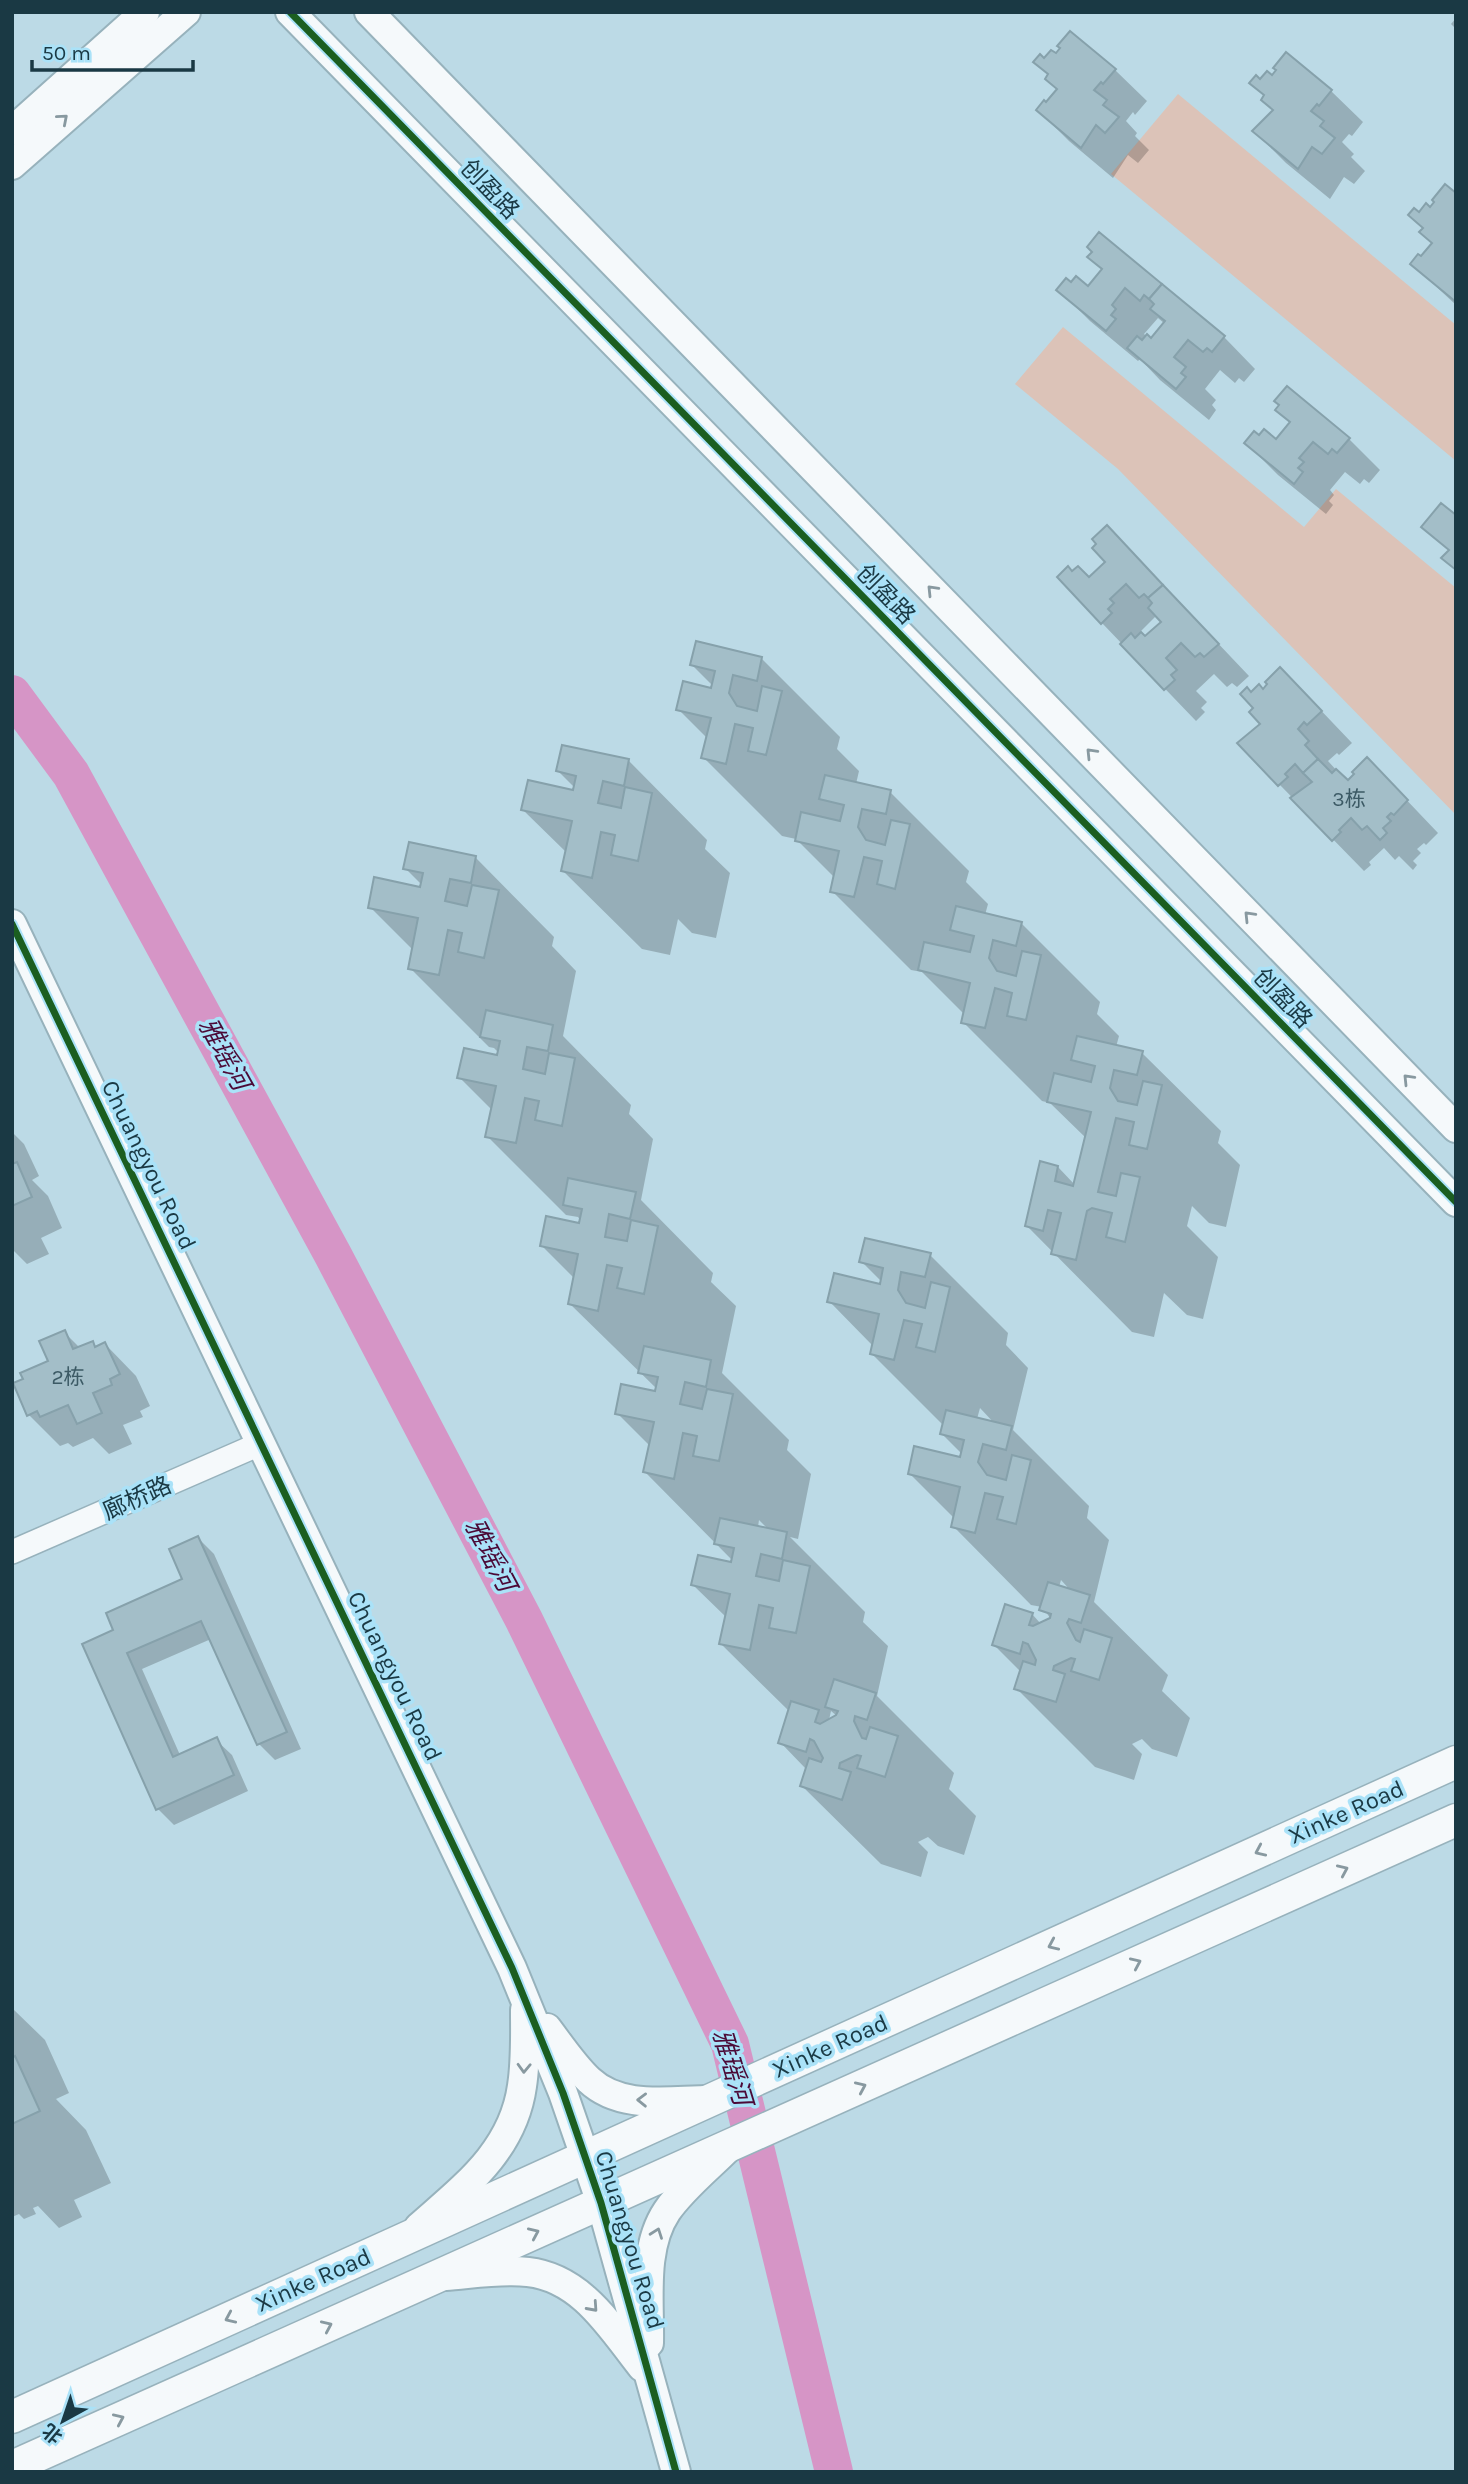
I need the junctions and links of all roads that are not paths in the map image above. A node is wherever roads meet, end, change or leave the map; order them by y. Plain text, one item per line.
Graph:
1 (145, 12) edge
2 (186, 12) edge
3 (290, 12) edge
4 (369, 12) edge
5 (12, 131) edge
6 (12, 165) edge
7 (12, 924) edge
8 (1456, 1128) edge
9 (1456, 1202) edge
10 (262, 1443) junction
11 (12, 1552) edge
12 (1456, 1762) edge
13 (1456, 1820) edge
14 (526, 2000) junction
15 (710, 2100) junction
16 (731, 2145) junction
17 (585, 2157) junction
18 (601, 2203) junction
19 (407, 2238) junction
20 (438, 2276) junction
21 (649, 2374) junction
22 (12, 2417) edge
23 (12, 2467) edge
24 (676, 2472) edge

1 - 5 street
6 -> 2 street
3 - 9 street, 创盈路
8 -> 4 street, 创盈路
7 - 10 street, Chuangyou Road
10 - 11 street, 廊桥路
10 - 14 street, Chuangyou Road
12 -> 15 main road, Xinke Road
16 -> 13 main road, Xinke Road
15 -> 14 street
14 - 17 street, Chuangyou Road
14 -> 19 street
15 - 17 main road, Xinke Road
16 - 18 main road, Xinke Road
21 -> 16 street
17 - 18 street, Chuangyou Road
17 - 19 main road, Xinke Road
20 -> 18 main road, Xinke Road
18 - 21 street, Chuangyou Road
19 -> 22 main road, Xinke Road
20 -> 21 street
23 -> 20 main road, Xinke Road
21 - 24 street, Chuangyou Road

